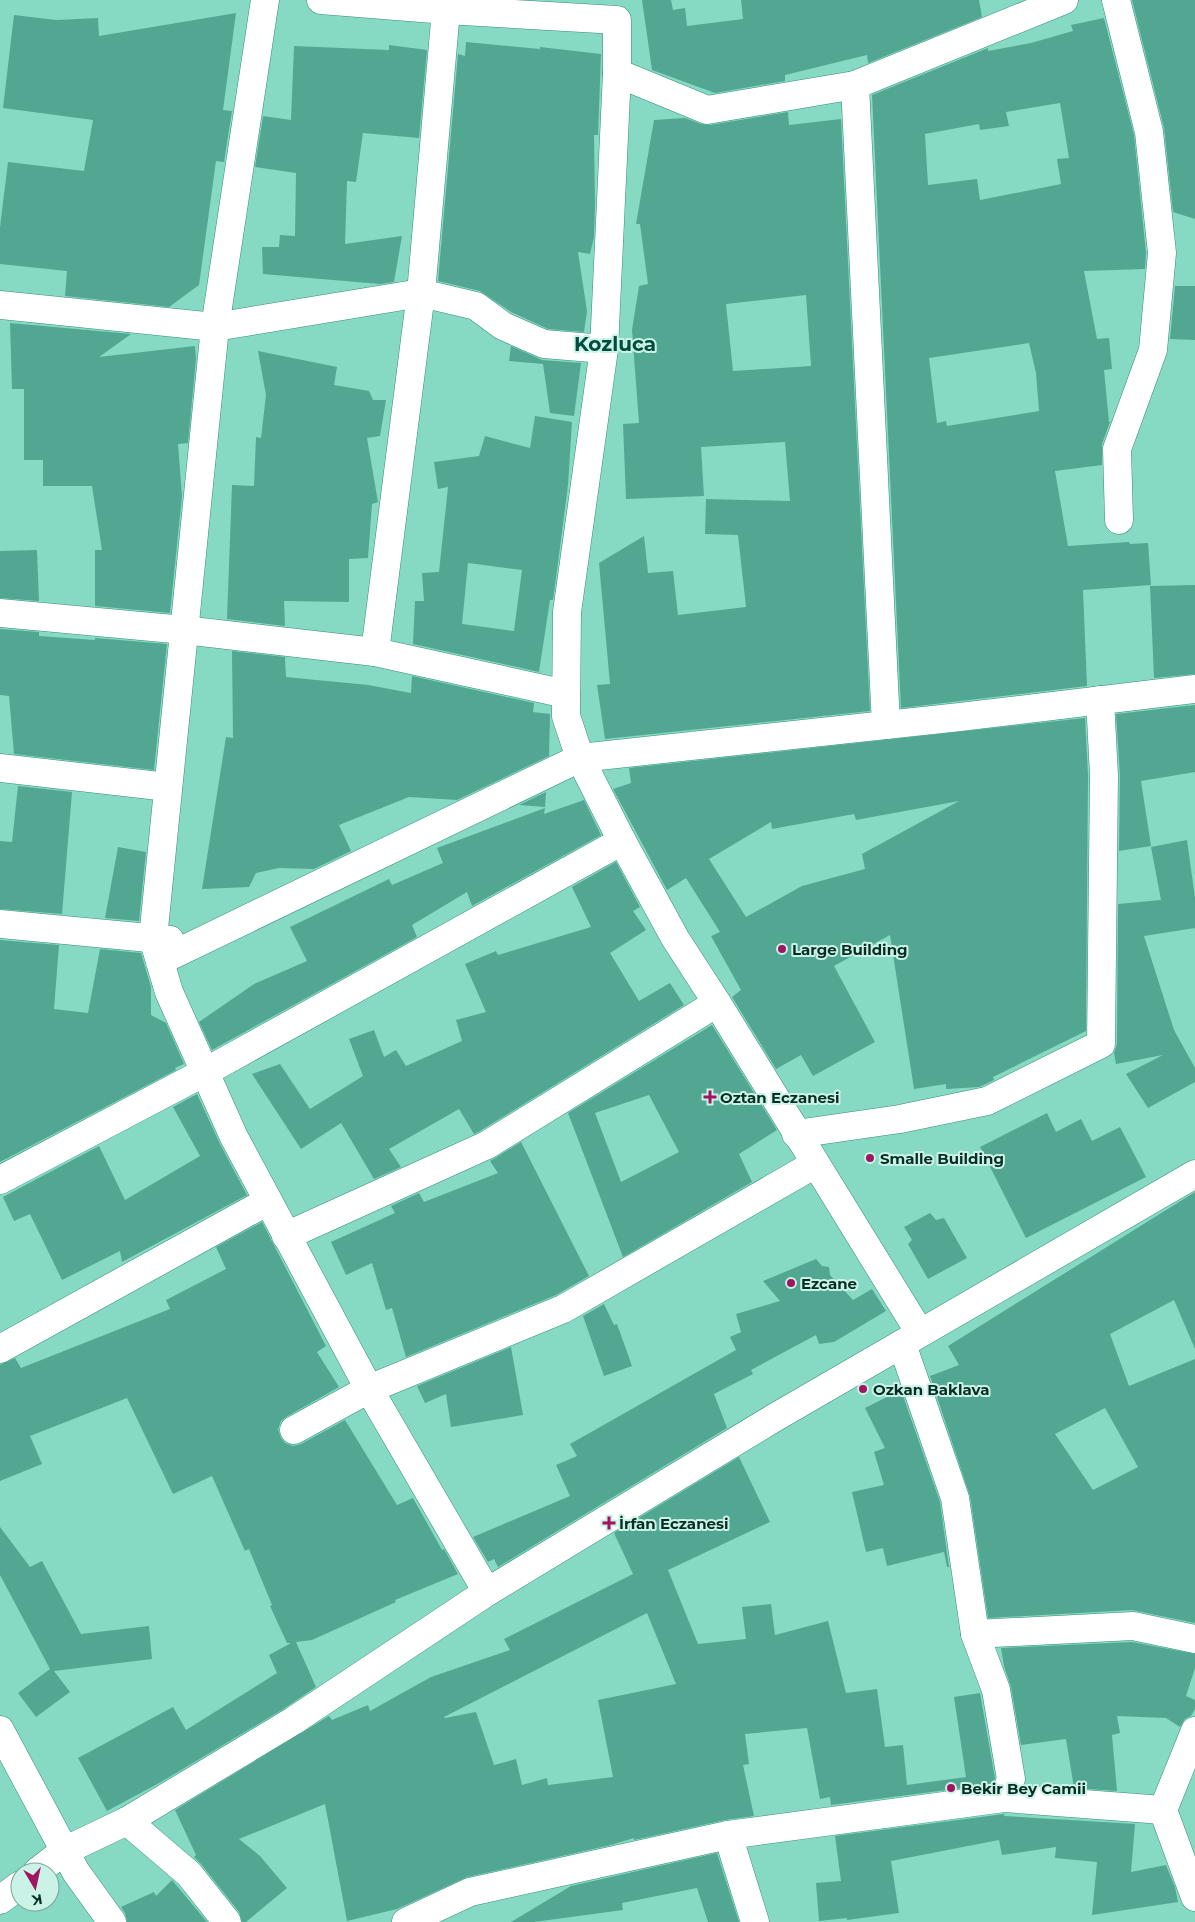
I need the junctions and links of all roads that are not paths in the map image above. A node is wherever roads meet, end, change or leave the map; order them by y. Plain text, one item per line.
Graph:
1 (265, 0) edge
2 (321, 0) edge
3 (1064, 0) edge
4 (1116, 0) edge
5 (446, 10) junction
6 (617, 73) junction
7 (855, 85) junction
8 (421, 293) junction
9 (0, 305) edge
10 (215, 327) junction
11 (604, 349) junction
12 (1119, 520) dead end
13 (0, 612) edge
14 (184, 630) junction
15 (375, 652) junction
16 (1195, 689) edge
17 (566, 694) junction
18 (1100, 700) junction
19 (886, 725) junction
20 (580, 758) junction
21 (0, 768) edge
22 (168, 787) junction
23 (622, 841) junction
24 (0, 924) edge
25 (156, 949) junction
26 (717, 1003) junction
27 (205, 1072) junction
28 (796, 1134) junction
29 (815, 1164) junction
30 (1195, 1174) edge
31 (0, 1180) edge
32 (268, 1201) junction
33 (286, 1236) junction
34 (911, 1339) junction
35 (0, 1349) edge
36 (369, 1389) junction
37 (294, 1430) dead end
38 (487, 1592) junction
39 (974, 1634) junction
40 (1195, 1639) edge
41 (0, 1730) edge
42 (1195, 1731) edge
43 (1004, 1798) junction
44 (1163, 1810) junction
45 (127, 1821) junction
46 (728, 1835) junction
47 (64, 1851) junction
48 (49, 1862) edge
49 (1195, 1898) edge
50 (112, 1922) edge
51 (227, 1922) edge
52 (406, 1922) edge
53 (755, 1922) edge

1 - 10 street
2 - 5 street
3 - 7 street
4 - 12 street
5 - 6 street
5 - 8 street
6 - 7 street
6 - 11 street
7 - 19 street
8 - 10 street
8 - 11 street
8 - 15 street
9 - 10 street
10 - 14 street
11 - 17 street
13 - 14 street
14 - 15 street
14 - 22 street
15 - 17 street
16 - 18 street
17 - 20 street
18 - 19 street
18 - 28 street
19 - 20 street
20 - 23 street
20 - 25 street
21 - 22 street
22 - 25 street
23 - 26 street
23 - 27 street
24 - 25 street
25 - 27 street
26 - 28 street
26 - 33 street
27 - 31 street
27 - 32 street
28 - 29 street
29 - 34 street
29 - 36 street
30 - 34 street
32 - 33 street
32 - 35 street
33 - 36 street
34 - 38 street
34 - 39 street
36 - 37 street
36 - 38 street
38 - 45 street
39 - 40 street
39 - 43 street
41 - 47 street
42 - 44 street
43 - 44 street
43 - 46 street
44 - 49 street
45 - 47 street
45 - 51 street
46 - 52 street
46 - 53 street
47 - 48 street
47 - 50 street

